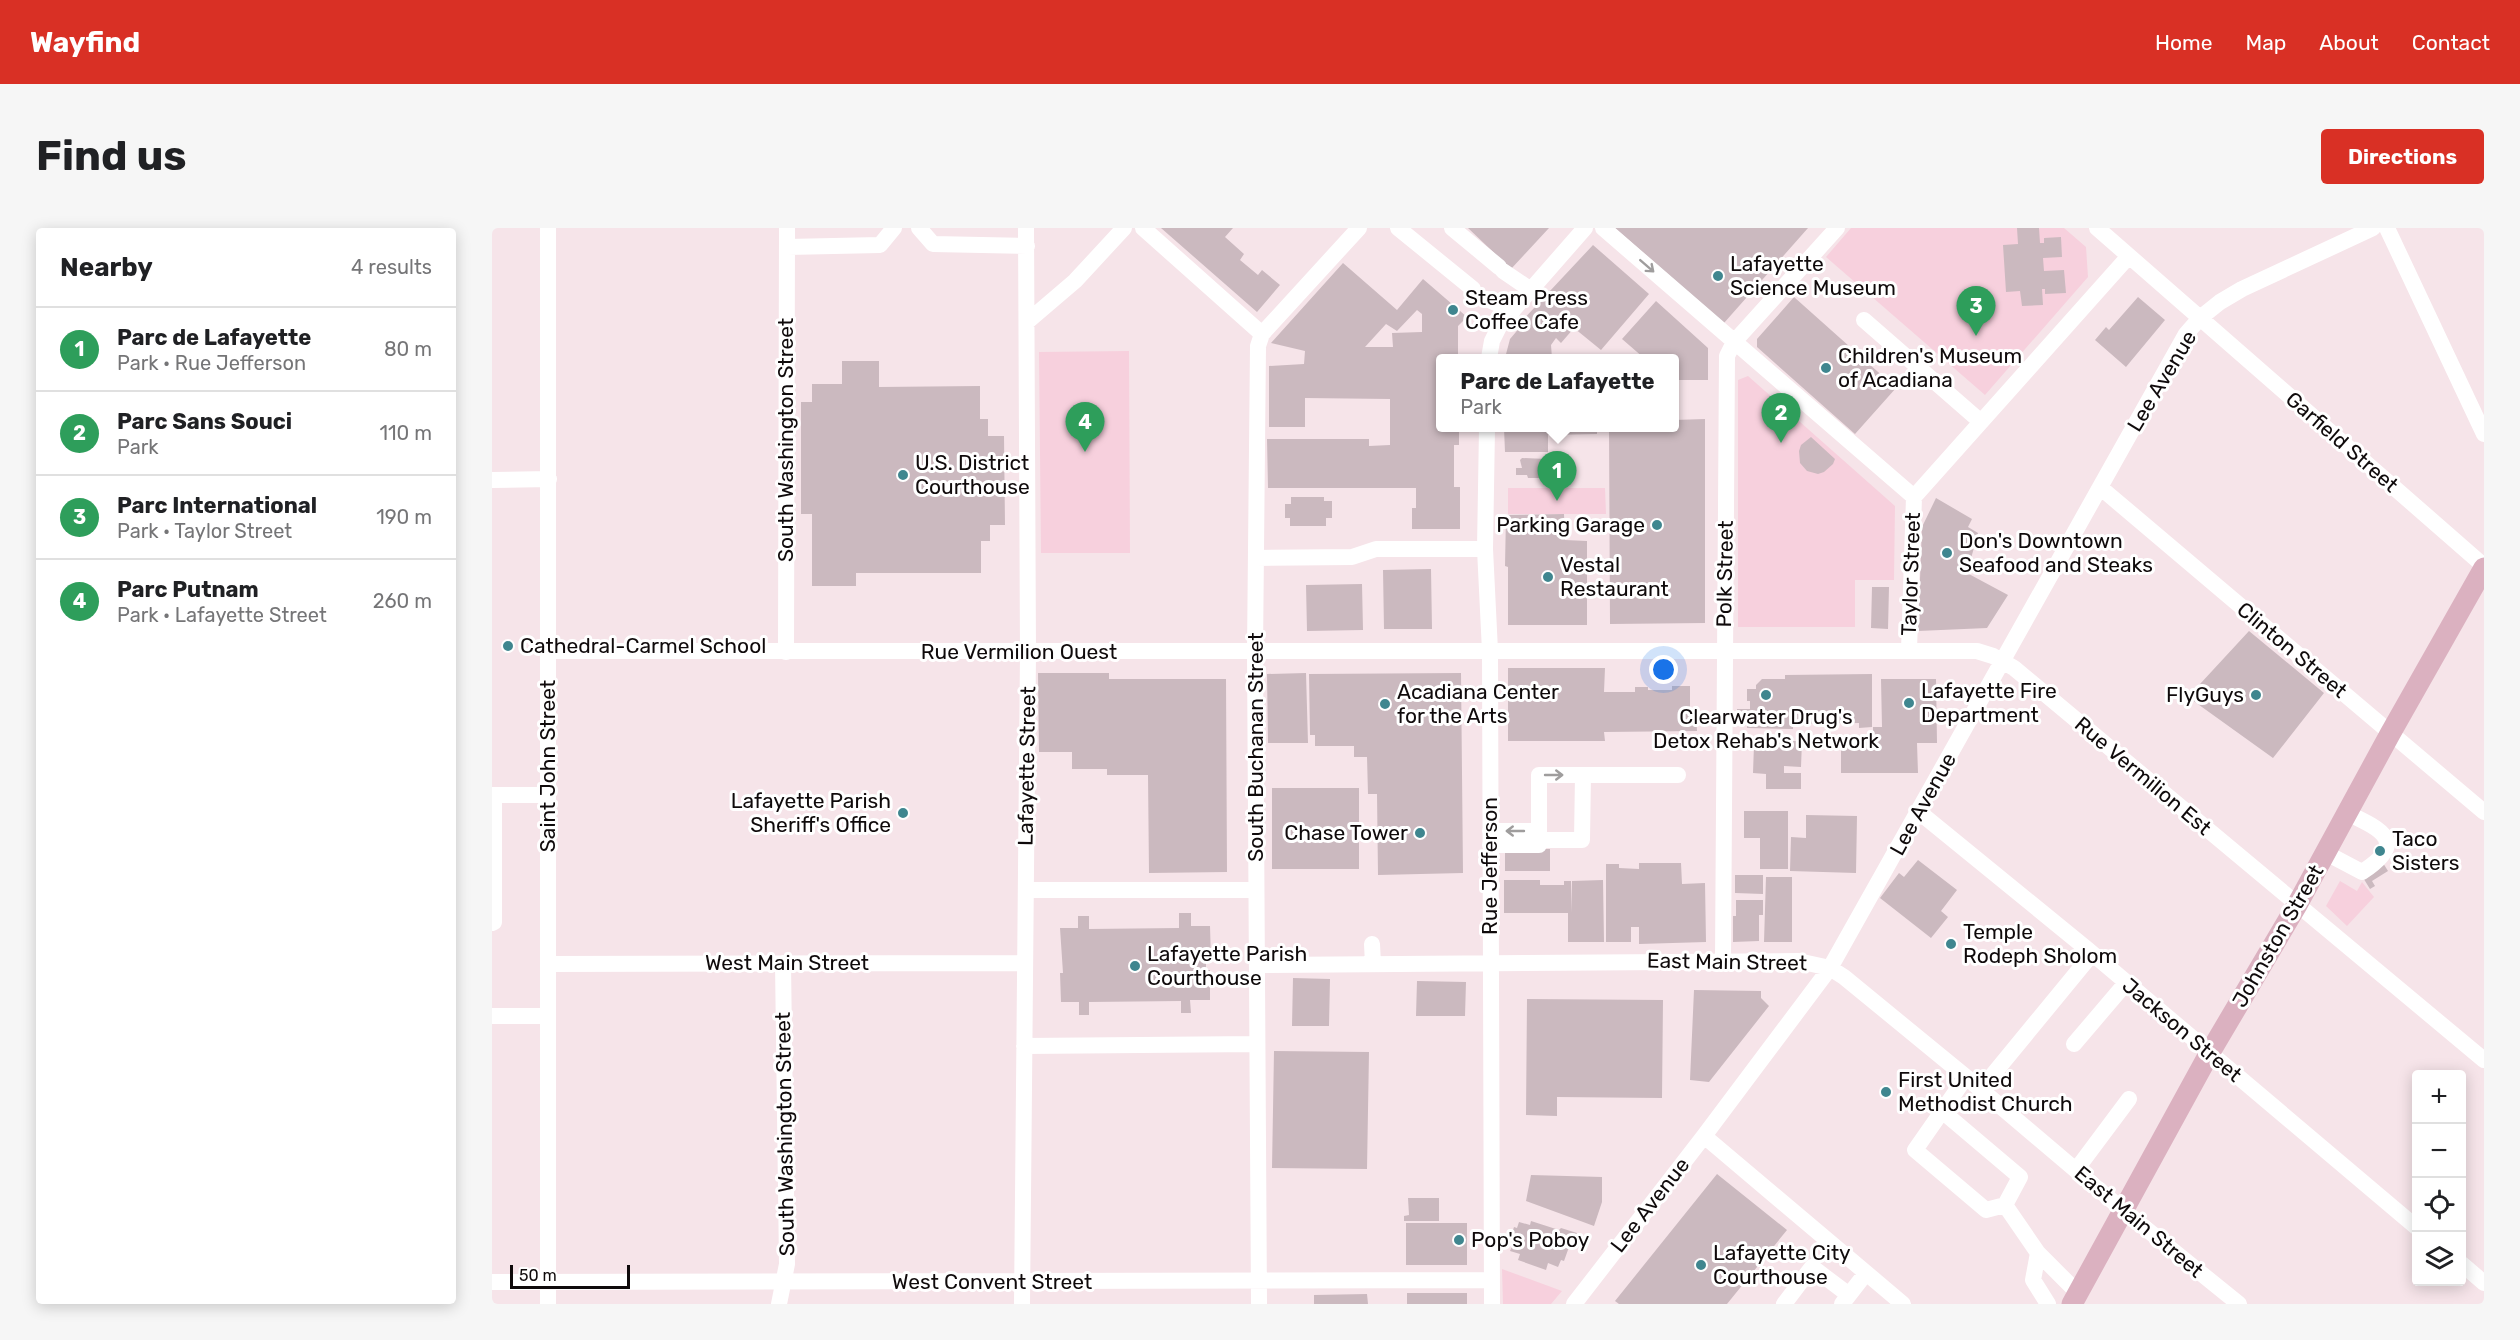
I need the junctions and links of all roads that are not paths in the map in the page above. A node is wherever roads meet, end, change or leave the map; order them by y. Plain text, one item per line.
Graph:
1 (549, 228) edge
2 (787, 228) edge
3 (894, 228) edge
4 (919, 228) edge
5 (1026, 228) edge
6 (1124, 228) edge
7 (1143, 228) edge
8 (1359, 228) edge
9 (1398, 228) edge
10 (1452, 228) edge
11 (1585, 228) edge
12 (1602, 228) edge
13 (1837, 228) edge
14 (2097, 228) edge
15 (2373, 228) edge
16 (2387, 228) edge
17 (1027, 246) junction
18 (787, 247) junction
19 (2129, 256) junction
20 (1473, 289) dead end
21 (1531, 290) junction
22 (1487, 299) dead end
23 (1513, 311) junction
24 (2200, 318) junction
25 (1864, 320) dead end
26 (1027, 322) junction
27 (1262, 334) junction
28 (1734, 342) junction
29 (1489, 354) edge
30 (1981, 422) junction
31 (1487, 432) edge
32 (2484, 434) edge
33 (549, 479) junction
34 (492, 480) edge
35 (2101, 488) junction
36 (1914, 497) junction
37 (1485, 549) junction
38 (1256, 558) junction
39 (2484, 567) edge
40 (1909, 650) junction
41 (548, 651) junction
42 (1490, 651) junction
43 (1724, 651) junction
44 (786, 652) junction
45 (1255, 652) junction
46 (1028, 653) junction
47 (2004, 661) junction
48 (2390, 734) junction
49 (1583, 775) junction
50 (1678, 776) dead end
51 (493, 795) edge
52 (548, 795) junction
53 (1919, 812) junction
54 (2484, 812) edge
55 (2347, 813) junction
56 (1539, 835) junction
57 (1490, 838) junction
58 (2326, 853) junction
59 (1026, 890) junction
60 (1256, 890) junction
61 (2297, 905) junction
62 (492, 922) edge
63 (1372, 944) dead end
64 (2092, 954) junction
65 (1723, 960) junction
66 (783, 963) junction
67 (1025, 963) junction
68 (1491, 963) junction
69 (548, 964) junction
70 (1372, 964) junction
71 (1257, 965) junction
72 (1830, 968) junction
73 (2126, 983) junction
74 (492, 1016) edge
75 (548, 1016) junction
76 (1257, 1044) junction
77 (2074, 1044) dead end
78 (1024, 1046) junction
79 (2209, 1054) junction
80 (2484, 1060) edge
81 (1966, 1077) junction
82 (1981, 1089) junction
83 (2129, 1099) dead end
84 (1942, 1111) junction
85 (1704, 1136) junction
86 (2076, 1170) junction
87 (2005, 1205) junction
88 (2124, 1211) junction
89 (2412, 1224) edge
90 (2038, 1253) junction
91 (2466, 1267) edge
92 (1866, 1273) junction
93 (1259, 1280) junction
94 (1491, 1280) junction
95 (492, 1282) edge
96 (548, 1282) junction
97 (783, 1282) junction
98 (1022, 1282) junction
99 (2484, 1283) edge
100 (1845, 1299) edge
101 (2075, 1299) edge
102 (548, 1304) edge
103 (779, 1304) edge
104 (1022, 1304) edge
105 (1259, 1304) edge
106 (1492, 1304) edge
107 (1574, 1304) edge
108 (1784, 1304) edge
109 (1903, 1304) edge
110 (2048, 1304) edge
111 (2239, 1304) edge

1 - 33 street, Saint John Street
2 - 18 street, South Washington Street
3 - 18 street
4 - 17 street
5 - 17 street, Lafayette Street
6 - 26 street
7 - 27 street
8 - 27 street
9 - 20 street
10 - 21 street
11 - 21 street
12 -> 28 street
13 - 28 street, Polk Street
14 - 19 street, Garfield Street
15 - 24 street, Lee Avenue
16 - 32 street
17 - 26 street, Lafayette Street
18 - 44 street, South Washington Street
19 - 24 street, Garfield Street
19 - 30 street, Taylor Street
21 - 23 street
22 - 23 street
23 - 29 street
24 - 35 street, Lee Avenue
24 - 39 street, Garfield Street
25 - 30 street
26 - 46 street, Lafayette Street
27 - 38 street, South Buchanan Street
28 - 36 street
28 - 43 street, Polk Street
30 - 36 street, Taylor Street
31 - 37 street, Rue Jefferson
33 - 34 street
33 - 41 street, Saint John Street
35 - 47 street, Lee Avenue
35 - 48 street, Clinton Street
36 - 40 street, Taylor Street
37 - 38 street
37 - 42 street, Rue Jefferson
38 - 45 street, South Buchanan Street
39 - 48 main road, Johnston Street
40 - 43 street, Rue Vermilion Est
40 - 47 street, Rue Vermilion Est
41 - 44 street, Rue Vermilion Ouest
41 - 52 street, Saint John Street
42 - 43 street, Rue Vermilion Est
42 - 45 street, Rue Vermilion Ouest
42 - 57 street, Rue Jefferson
43 - 65 street, Polk Street
44 - 46 street, Rue Vermilion Ouest
45 - 46 street, Rue Vermilion Ouest
45 - 60 street, South Buchanan Street
46 - 59 street, Lafayette Street
47 - 53 street, Lee Avenue
47 - 61 street, Rue Vermilion Est
48 - 54 street, Clinton Street
48 - 55 main road, Johnston Street
49 - 50 street
56 -> 49 street
49 - 56 street
51 - 52 street
51 - 62 street
52 - 69 street, Saint John Street
53 - 64 street, Jackson Street
53 - 72 street, Lee Avenue
55 - 58 main road, Johnston Street
55 - 58 street
56 - 57 street
57 - 68 street, Rue Jefferson
58 - 61 main road, Johnston Street
59 - 60 street
59 - 67 street, Lafayette Street
60 - 71 street, South Buchanan Street
61 - 79 main road, Johnston Street
61 - 80 street, Rue Vermilion Est
63 - 70 street
64 - 73 street, Jackson Street
64 - 82 street
65 - 68 street, East Main Street
65 - 72 street, East Main Street
66 - 67 street, West Main Street
66 - 69 street, West Main Street
66 - 97 street, South Washington Street
67 - 78 street, Lafayette Street
68 - 70 street, East Main Street
68 - 94 street, Rue Jefferson
69 - 75 street, Saint John Street
70 - 71 street, East Main Street
71 - 76 street, South Buchanan Street
72 - 81 street, East Main Street
72 - 85 street, Lee Avenue
73 - 77 street
73 - 79 street, Jackson Street
74 - 75 street
75 - 96 street, Saint John Street
76 - 78 street
76 - 93 street, South Buchanan Street
78 - 98 street, Lafayette Street
79 - 88 main road, Johnston Street
79 - 89 street, Jackson Street
81 - 82 street, East Main Street
81 - 84 street
82 - 86 street, East Main Street
83 - 86 street
84 - 87 street
84 - 87 street
85 - 92 street
85 - 107 street, Lee Avenue
86 - 88 street, East Main Street
87 - 90 street
88 - 101 main road, Johnston Street
88 - 111 street, East Main Street
90 - 101 street
90 - 110 street
91 - 99 street
92 - 100 street
92 - 109 street
93 - 94 street, West Convent Street
93 - 98 street, West Convent Street
93 - 105 street, South Buchanan Street
94 - 106 street, Rue Jefferson
95 - 96 street, West Convent Street
96 - 97 street, West Convent Street
96 - 102 street, Saint John Street
97 - 98 street, West Convent Street
97 - 103 street, South Washington Street
98 - 104 street, Lafayette Street
100 - 108 street

